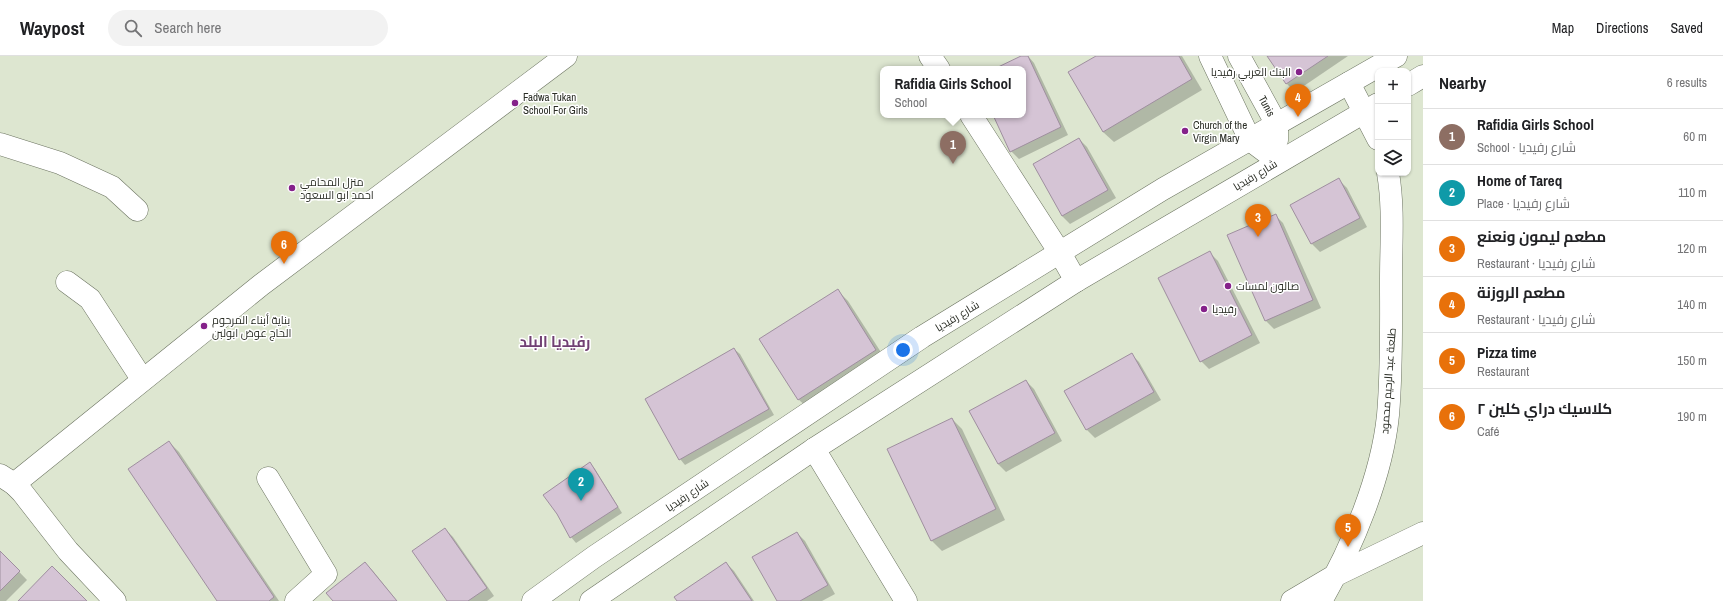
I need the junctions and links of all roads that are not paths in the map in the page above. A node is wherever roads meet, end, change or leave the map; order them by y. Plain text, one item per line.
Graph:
1 (566, 56) edge
2 (930, 56) edge
3 (1210, 56) edge
4 (1239, 56) edge
5 (1396, 56) edge
6 (937, 66) edge
7 (1423, 76) edge
8 (1349, 83) junction
9 (1411, 83) edge
10 (1371, 108) edge
11 (973, 118) edge
12 (1277, 125) junction
13 (1375, 126) edge
14 (1250, 140) junction
15 (0, 144) edge
16 (1278, 161) junction
17 (1389, 176) edge
18 (137, 210) dead end
19 (1060, 253) junction
20 (1076, 281) junction
21 (67, 282) dead end
22 (142, 380) junction
23 (814, 449) junction
24 (268, 478) dead end
25 (7, 479) edge
26 (1423, 533) edge
27 (1336, 576) junction
28 (115, 601) edge
29 (296, 601) edge
30 (533, 601) edge
31 (591, 601) edge
32 (906, 601) edge
33 (1292, 601) edge
34 (1321, 601) edge

1 - 22 street
2 - 6 street
3 - 14 street
4 - 12 street, Tunis
5 - 8 street, شارع رفيديا
7 - 9 street
8 - 10 street
8 - 12 street, شارع رفيديا
10 - 13 street
10 - 16 street, شارع رفيديا
11 - 19 street
12 - 14 street, شارع رفيديا
12 - 16 street, Tunis
14 - 16 street
14 - 19 street, شارع رفيديا
15 - 18 street
16 - 20 street, شارع رفيديا
17 - 27 street, طلعة عبد الرحيم محمود
19 - 20 street
19 - 30 street, شارع رفيديا
20 - 23 street, شارع رفيديا
21 - 22 street
22 - 25 street
23 - 31 street, شارع رفيديا
23 - 32 street
24 - 29 street
25 - 28 street
26 - 27 street
27 - 33 street
27 - 34 street, طلعة عبد الرحيم محمود

